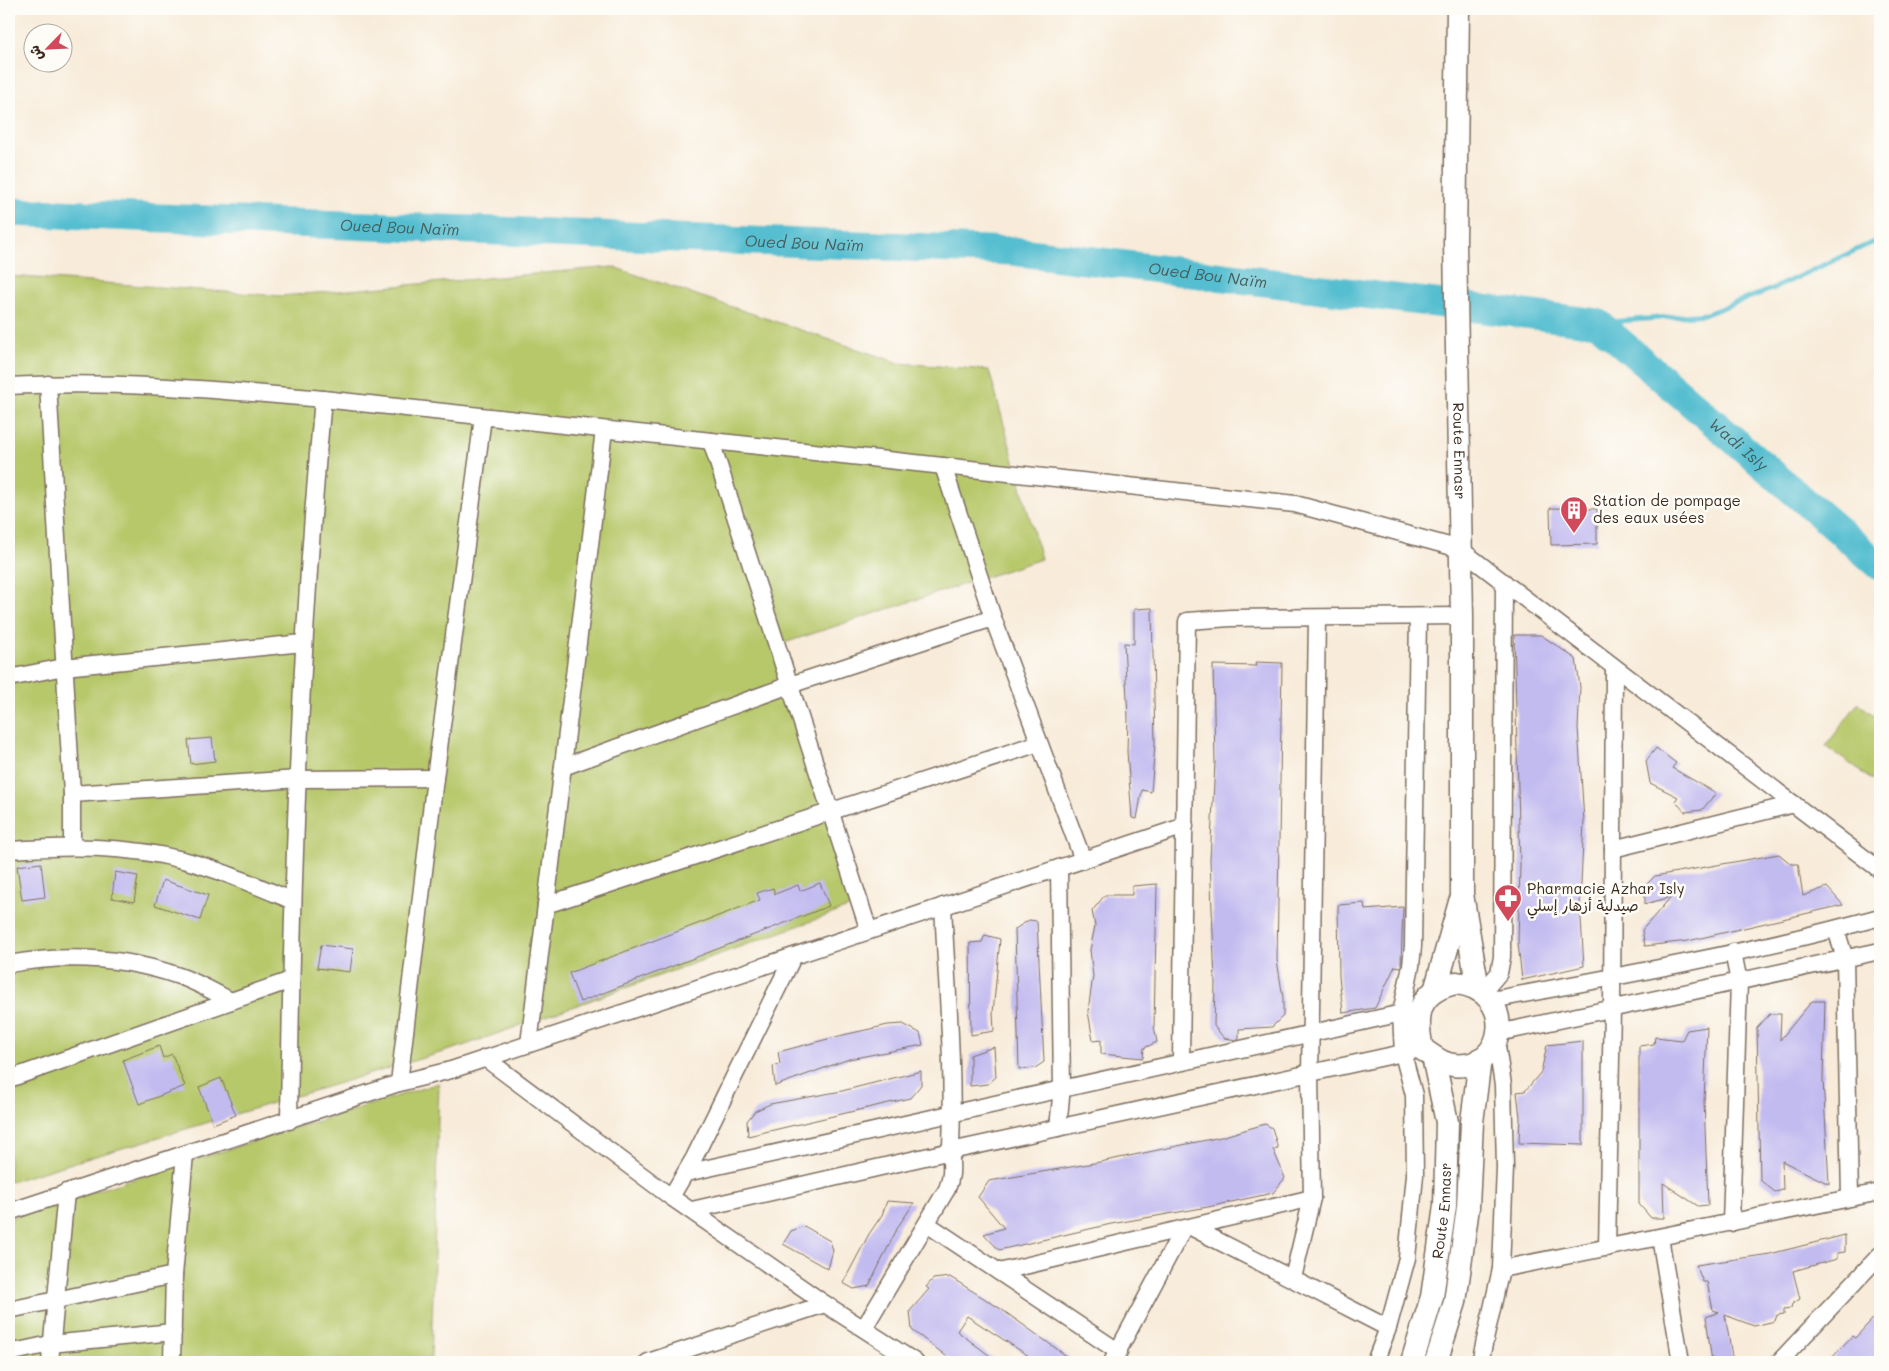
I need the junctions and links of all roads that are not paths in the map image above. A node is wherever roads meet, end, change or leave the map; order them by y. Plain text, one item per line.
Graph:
1 (1458, 9) edge
2 (48, 384) junction
3 (9, 386) edge
4 (323, 400) junction
5 (483, 417) junction
6 (604, 430) junction
7 (711, 441) junction
8 (943, 466) junction
9 (1460, 549) junction
10 (1504, 582) junction
11 (1462, 616) junction
12 (1418, 617) junction
13 (993, 618) junction
14 (1317, 619) junction
15 (303, 643) junction
16 (64, 667) junction
17 (1614, 667) junction
18 (9, 678) edge
19 (790, 684) junction
20 (1039, 743) junction
21 (563, 767) junction
22 (435, 778) junction
23 (299, 779) junction
24 (72, 794) junction
25 (1794, 804) junction
26 (831, 812) junction
27 (1185, 826) junction
28 (72, 845) junction
29 (1613, 849) junction
30 (9, 850) edge
31 (1083, 860) junction
32 (1059, 868) junction
33 (1880, 870) edge
34 (1462, 894) junction
35 (293, 901) junction
36 (546, 905) junction
37 (943, 906) junction
38 (1880, 917) edge
39 (1836, 929) junction
40 (869, 931) junction
41 (1880, 951) edge
42 (1733, 952) junction
43 (793, 957) junction
44 (1845, 958) junction
45 (9, 964) edge
46 (1612, 977) junction
47 (291, 980) junction
48 (1739, 982) junction
49 (1435, 991) junction
50 (1484, 994) junction
51 (231, 1000) junction
52 (1612, 1009) junction
53 (1411, 1011) junction
54 (1311, 1033) junction
55 (1497, 1037) junction
56 (528, 1044) junction
57 (1419, 1053) junction
58 (485, 1058) junction
59 (1480, 1059) junction
60 (1181, 1061) junction
61 (1310, 1074) junction
62 (9, 1079) edge
63 (399, 1084) junction
64 (1062, 1087) junction
65 (953, 1112) junction
66 (289, 1121) junction
67 (1058, 1128) junction
68 (951, 1151) junction
69 (185, 1154) junction
70 (686, 1173) junction
71 (66, 1192) junction
72 (1880, 1192) edge
73 (1850, 1196) junction
74 (671, 1197) junction
75 (1312, 1198) junction
76 (692, 1210) junction
77 (9, 1212) edge
78 (927, 1224) junction
79 (1731, 1224) junction
80 (1187, 1228) junction
81 (1660, 1237) junction
82 (1607, 1248) junction
83 (1880, 1255) edge
84 (1501, 1269) junction
85 (999, 1272) junction
86 (174, 1275) junction
87 (1292, 1278) junction
88 (56, 1299) junction
89 (825, 1304) junction
90 (9, 1310) edge
91 (864, 1328) junction
92 (1388, 1328) junction
93 (174, 1332) junction
94 (50, 1344) junction
95 (9, 1353) edge
96 (1116, 1357) edge
97 (50, 1362) edge
98 (172, 1362) edge
99 (648, 1362) edge
100 (915, 1362) edge
101 (1375, 1362) edge
102 (1412, 1362) edge
103 (1436, 1362) edge
104 (1480, 1362) edge
105 (1681, 1362) edge
106 (1779, 1362) edge

1 - 9 main road, Route Ennasr
2 - 3 street
2 - 4 street
2 - 16 street
4 - 5 street
4 - 15 street
5 - 6 street
5 - 22 street
6 - 7 street
6 - 21 street
7 - 8 street
7 - 19 street
8 - 9 street
8 - 13 street
9 - 10 street
9 - 11 main road, Route Ennasr
10 - 17 street
10 - 50 street
11 - 12 street
11 - 34 main road, Route Ennasr
12 - 14 street
12 - 53 street
13 - 19 street
13 - 20 street
14 - 27 street
14 - 54 street
15 - 16 street
15 - 23 street
16 - 18 street
16 - 24 street
17 - 25 street
17 - 29 street
19 - 21 street
19 - 26 street
20 - 26 street
20 - 31 street
21 - 36 street
22 - 23 street
22 - 63 street
23 - 24 street
23 - 35 street
24 - 28 street
25 - 29 street
25 - 33 street
26 - 36 street
26 - 40 street
27 - 31 street
27 - 60 street
28 - 30 street
28 - 35 street
29 - 46 street
31 - 32 street
32 - 37 street
32 - 64 street
34 - 49 main road, Route Ennasr
34 - 50 main road, Route Ennasr
35 - 47 street
36 - 56 street
37 - 40 street
37 - 65 street
38 - 39 street
39 - 42 street
39 - 44 street
40 - 43 street
41 - 44 street
42 - 46 street
42 - 48 street
43 - 56 street
43 - 70 street
44 - 48 street
44 - 73 street
45 - 51 street
46 - 50 street
46 - 52 street
47 - 51 street
47 - 66 street
48 - 52 street
48 - 79 street
49 - 50 main road
49 - 53 main road
50 - 55 main road
51 - 62 street
52 - 55 street
52 - 82 street
53 - 54 street
53 - 57 main road
54 - 60 street
54 - 61 street
55 - 59 main road
55 - 84 street
56 - 58 street
57 - 59 main road
57 - 61 street
57 - 92 street
57 - 102 main road, Route Ennasr
58 - 63 street
58 - 74 street
59 - 103 main road, Route Ennasr
60 - 64 street
61 - 67 street
61 - 75 street
63 - 66 street
64 - 65 street
64 - 67 street
65 - 68 street
65 - 70 street
66 - 69 street
67 - 68 street
68 - 76 street
68 - 78 street
69 - 71 street
69 - 86 street
70 - 74 street
71 - 77 street
71 - 88 street
72 - 73 street
73 - 79 street
74 - 76 street
75 - 80 street
75 - 87 street
76 - 89 street
78 - 85 street
78 - 91 street
79 - 81 street
80 - 85 street
80 - 87 street
80 - 96 street
81 - 82 street
81 - 105 street
82 - 84 street
83 - 106 street
84 - 104 street
85 - 96 street
86 - 88 street
86 - 93 street
87 - 92 street
88 - 90 street
88 - 94 street
89 - 91 street
89 - 99 street
91 - 100 street
92 - 101 street
93 - 94 street
93 - 98 street
94 - 95 street
94 - 97 street

